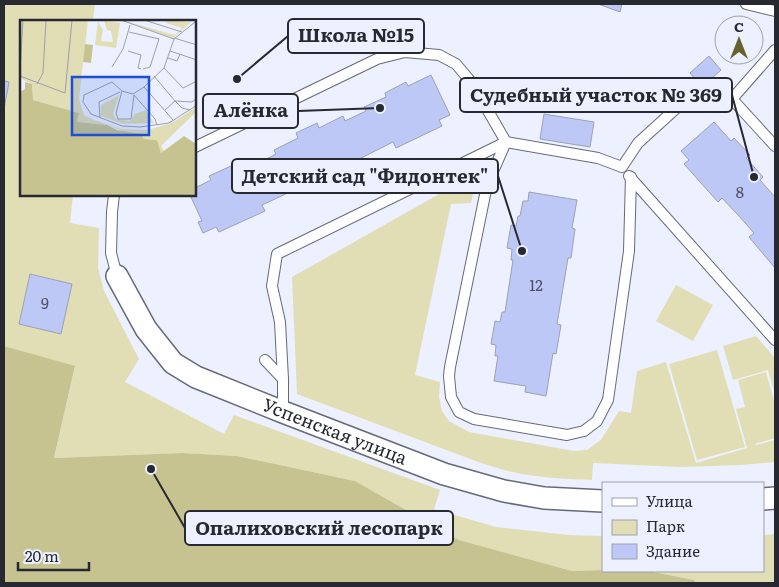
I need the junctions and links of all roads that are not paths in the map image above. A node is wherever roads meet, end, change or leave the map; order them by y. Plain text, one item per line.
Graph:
1 (746, 4) edge
2 (775, 11) edge
3 (775, 50) edge
4 (732, 98) junction
5 (506, 142) junction
6 (196, 146) edge
7 (775, 146) edge
8 (622, 168) junction
9 (631, 178) junction
10 (114, 196) edge
11 (117, 276) joint
12 (775, 340) edge
13 (265, 360) dead end
14 (283, 379) junction
15 (283, 412) junction
16 (602, 501) edge

1 - 2 lane
3 - 4 lane
4 - 7 lane
4 - 8 lane
5 - 6 lane
5 - 8 lane
5 - 9 lane
5 - 14 lane
8 - 9 lane
9 - 12 lane
10 - 11 lane
11 - 15 street, Успенская улица
13 - 14 lane
14 - 15 lane
15 - 16 street, Успенская улица

